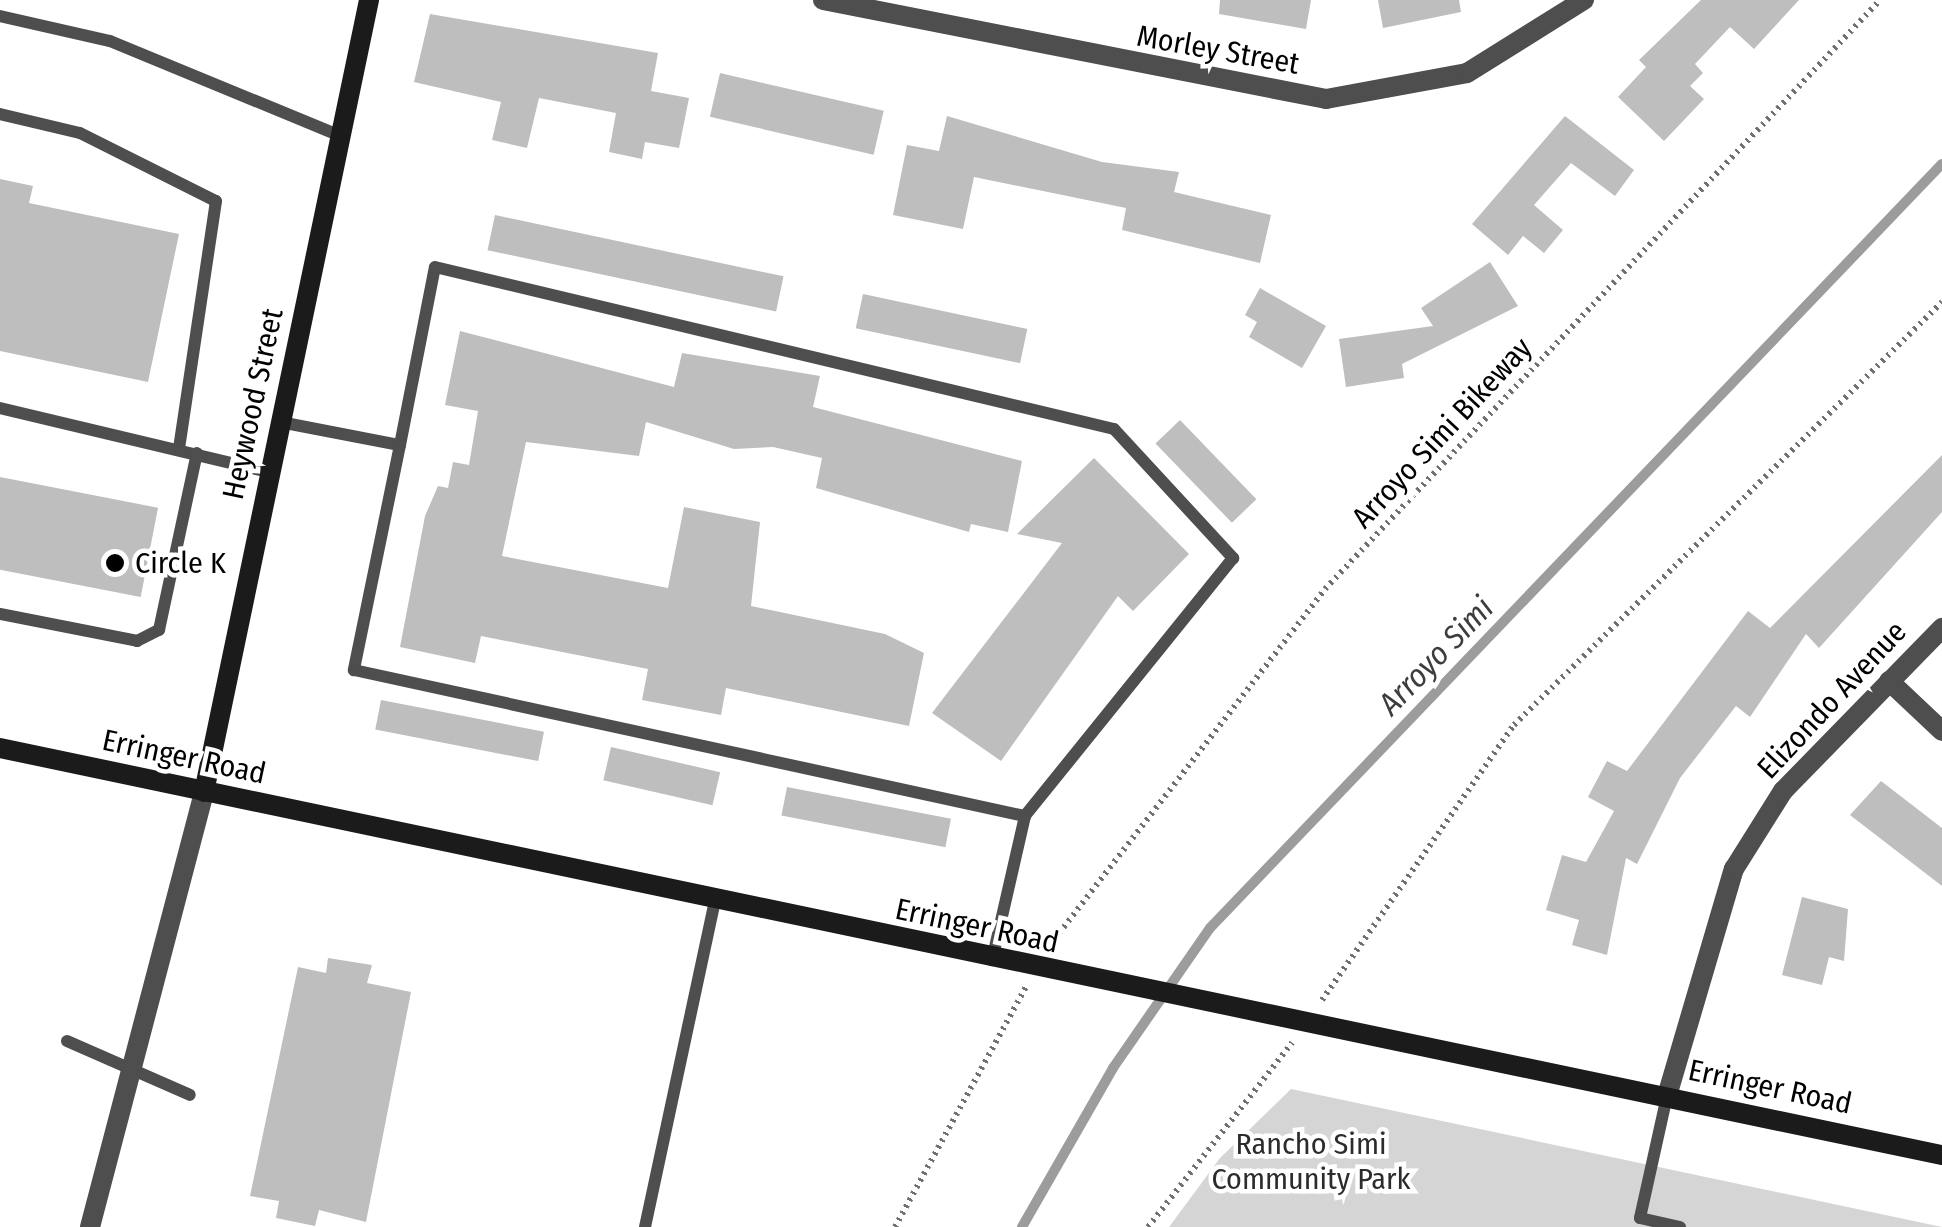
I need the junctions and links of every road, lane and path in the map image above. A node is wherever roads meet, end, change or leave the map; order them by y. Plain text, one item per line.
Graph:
1 (370, 0) edge
2 (823, 0) edge
3 (1584, 0) edge
4 (1880, 0) edge
5 (0, 16) edge
6 (0, 114) edge
7 (340, 136) junction
8 (1942, 302) edge
9 (0, 408) edge
10 (280, 422) junction
11 (400, 445) junction
12 (180, 448) junction
13 (197, 452) junction
14 (268, 472) junction
15 (0, 614) edge
16 (1942, 628) edge
17 (1889, 681) junction
18 (1942, 731) edge
19 (0, 748) edge
20 (204, 792) junction
21 (1025, 816) junction
22 (715, 900) junction
23 (1064, 920) dead end
24 (992, 961) junction
25 (1334, 982) dead end
26 (1008, 1019) dead end
27 (67, 1040) dead end
28 (130, 1070) junction
29 (1270, 1075) dead end
30 (190, 1095) dead end
31 (1667, 1096) junction
32 (1942, 1155) edge
33 (90, 1227) edge
34 (645, 1227) edge
35 (895, 1227) edge
36 (1148, 1227) edge
37 (1680, 1227) edge

1 - 7 main road, Heywood Street
2 - 3 street, Morley Street
4 - 23 path, Arroyo Simi Bikeway
5 - 7 lane
6 - 12 lane
7 - 10 main road, Heywood Street
8 - 25 path
9 - 12 lane
10 - 11 lane
10 - 14 main road, Heywood Street
11 - 21 lane
11 - 21 lane
12 - 13 lane
13 - 14 lane
13 - 15 lane
14 - 20 main road, Heywood Street
16 - 17 street, Elizondo Avenue
17 - 18 street
17 - 31 street, Elizondo Avenue
19 - 20 main road, Erringer Road
20 - 22 main road, Erringer Road
20 - 28 street, Heywood Street
21 - 24 lane
22 - 24 main road, Erringer Road
22 - 34 lane
24 - 31 main road, Erringer Road
26 - 35 path
27 - 28 lane
28 - 30 lane
28 - 33 street, Heywood Street
29 - 36 path
31 - 32 main road, Erringer Road
31 - 37 lane

